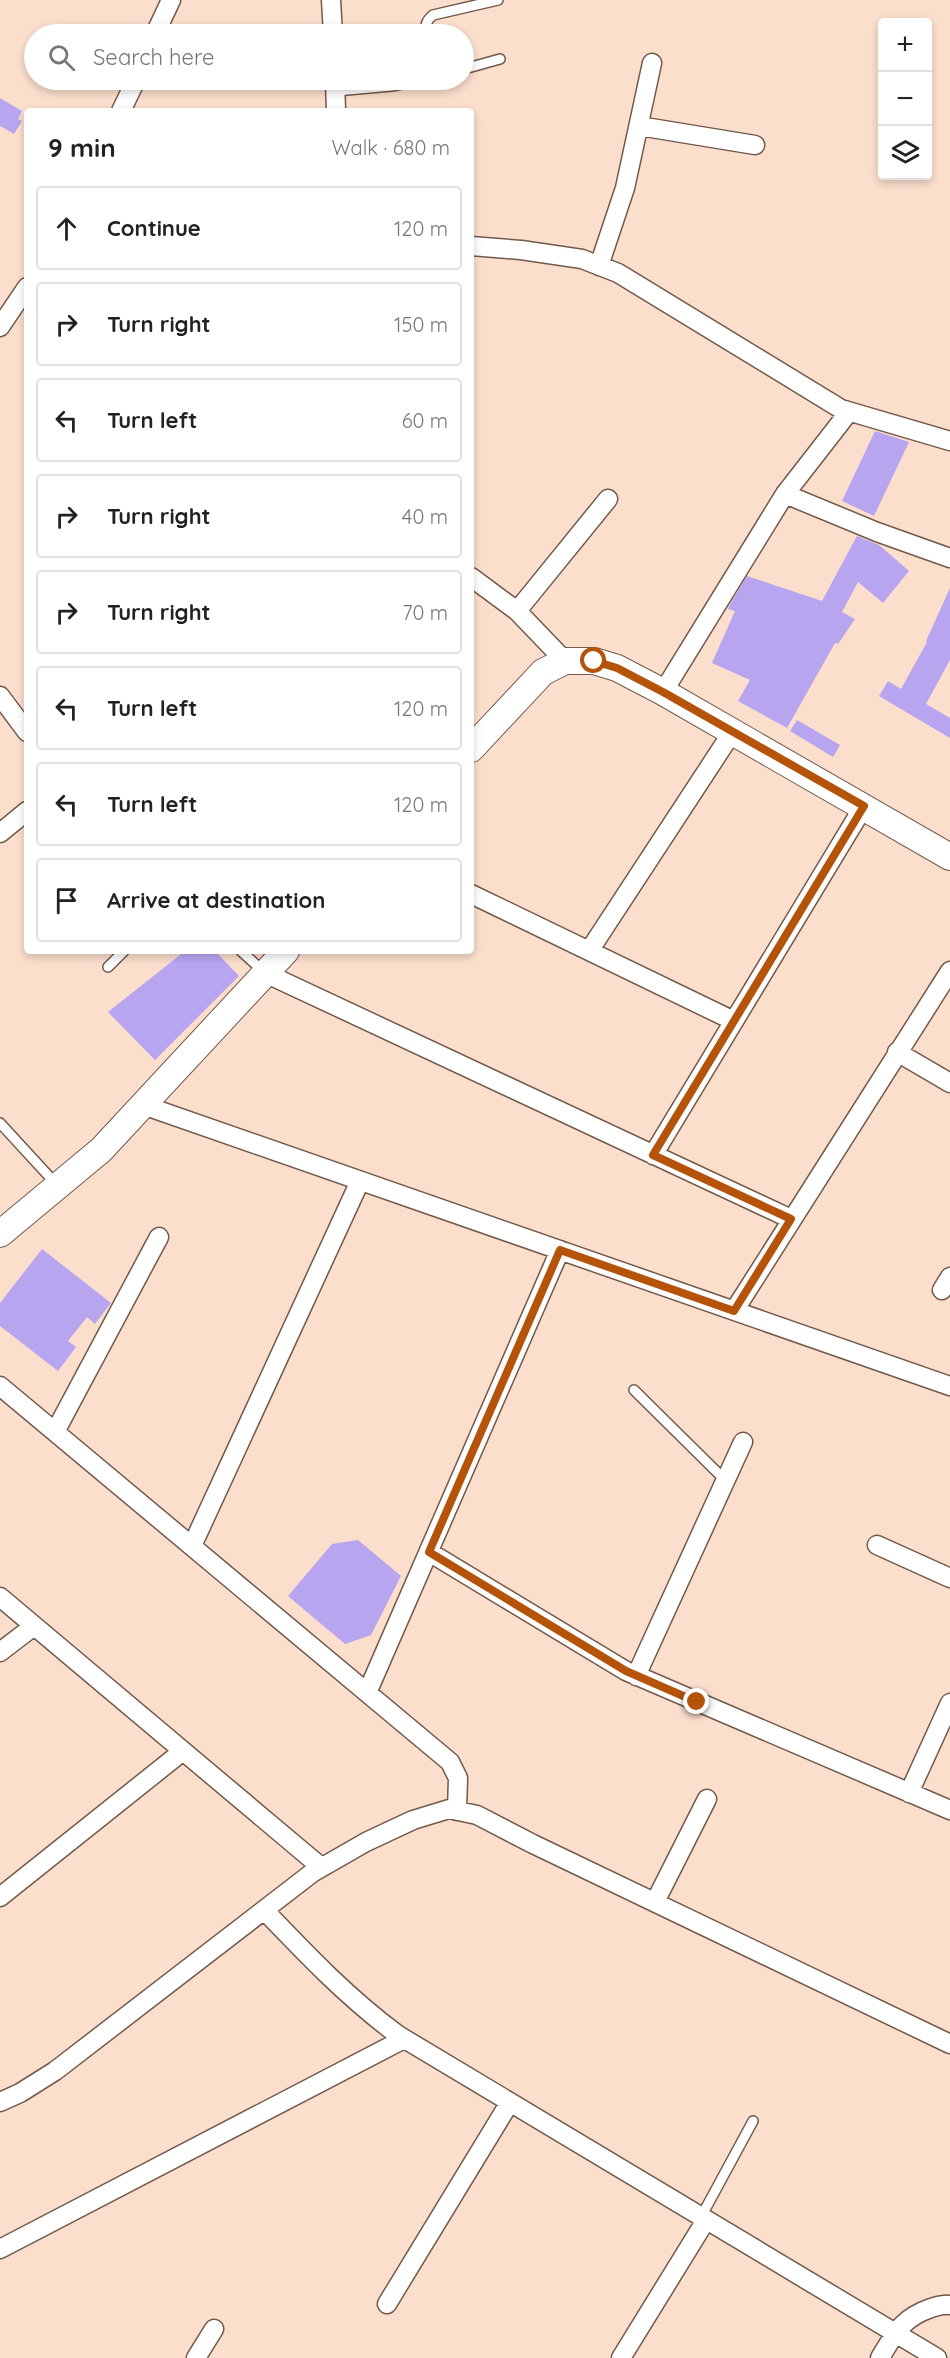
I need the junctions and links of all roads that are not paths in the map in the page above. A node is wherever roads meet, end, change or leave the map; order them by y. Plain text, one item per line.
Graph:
1 (171, 0) edge
2 (331, 0) edge
3 (498, 0) edge
4 (160, 24) edge
5 (332, 24) edge
6 (426, 24) edge
7 (500, 59) dead end
8 (652, 63) dead end
9 (474, 66) edge
10 (131, 90) edge
11 (336, 90) edge
12 (122, 108) edge
13 (336, 108) edge
14 (639, 126) junction
15 (755, 145) dead end
16 (474, 246) edge
17 (599, 266) junction
18 (24, 291) edge
19 (0, 327) edge
20 (848, 412) junction
21 (950, 441) edge
22 (785, 494) junction
23 (608, 499) dead end
24 (950, 558) edge
25 (474, 579) edge
26 (518, 611) junction
27 (565, 662) junction
28 (663, 692) junction
29 (0, 696) edge
30 (24, 728) edge
31 (732, 731) junction
32 (474, 746) edge
33 (864, 806) junction
34 (24, 813) edge
35 (0, 833) edge
36 (950, 857) edge
37 (474, 895) edge
38 (589, 951) junction
39 (121, 954) edge
40 (244, 954) edge
41 (283, 954) edge
42 (108, 967) dead end
43 (950, 971) edge
44 (265, 973) junction
45 (734, 1021) junction
46 (897, 1052) junction
47 (950, 1083) edge
48 (143, 1105) junction
49 (0, 1123) edge
50 (653, 1155) junction
51 (360, 1181) junction
52 (58, 1186) junction
53 (791, 1219) junction
54 (0, 1234) edge
55 (159, 1237) dead end
56 (560, 1250) junction
57 (734, 1311) junction
58 (0, 1386) edge
59 (950, 1386) edge
60 (634, 1390) dead end
61 (55, 1432) junction
62 (743, 1442) dead end
63 (726, 1481) junction
64 (877, 1545) dead end
65 (192, 1546) junction
66 (429, 1552) junction
67 (950, 1578) edge
68 (0, 1597) edge
69 (34, 1626) junction
70 (0, 1652) edge
71 (636, 1676) junction
72 (367, 1693) junction
73 (950, 1703) edge
74 (183, 1750) junction
75 (909, 1793) junction
76 (707, 1799) dead end
77 (950, 1810) edge
78 (457, 1811) junction
79 (321, 1868) junction
80 (0, 1897) edge
81 (655, 1902) junction
82 (264, 1910) junction
83 (404, 2038) junction
84 (950, 2044) edge
85 (0, 2102) edge
86 (510, 2102) junction
87 (753, 2121) dead end
88 (704, 2218) junction
89 (0, 2248) edge
90 (387, 2304) dead end
91 (950, 2305) edge
92 (214, 2329) dead end
93 (895, 2333) junction
94 (196, 2358) edge
95 (621, 2358) edge
96 (880, 2358) edge
97 (937, 2358) edge

1 - 4 street
2 - 5 street
3 - 6 lane
7 - 9 lane
8 - 14 street
10 - 12 street
11 - 13 street
14 - 15 street
14 - 17 street
16 - 17 street
17 - 20 street
18 - 19 street
20 - 21 street
20 - 22 street
22 - 24 street
22 - 28 street
23 - 26 street
25 - 26 street
26 - 27 street
27 - 28 street
27 - 32 street
28 - 31 street
29 - 30 street
31 - 33 street
31 - 38 street
33 - 36 street
33 - 45 street
34 - 35 street
37 - 38 street
38 - 45 street
39 - 42 lane
40 - 44 lane
41 - 44 street
43 - 46 street
44 - 48 street
44 - 50 street
45 - 50 street
46 - 47 street
46 - 53 street
48 - 51 street
48 - 52 street
49 - 52 lane
50 - 53 street
51 - 56 street
51 - 65 street
52 - 54 street
53 - 57 street
55 - 61 street
56 - 57 street
56 - 66 street
57 - 59 street
58 - 61 street
60 - 63 lane
61 - 65 street
62 - 63 street
63 - 71 street
64 - 67 street
65 - 72 street
66 - 71 street
66 - 72 street
68 - 69 street
69 - 70 street
69 - 74 street
71 - 75 street
72 - 78 street
73 - 75 street
74 - 79 street
74 - 80 street
75 - 77 street
76 - 81 street
78 - 79 street
78 - 81 street
79 - 82 street
81 - 84 street
82 - 83 street
82 - 85 street
83 - 86 street
83 - 89 street
86 - 88 street
86 - 90 street
87 - 88 lane
88 - 93 street
88 - 95 street
91 - 93 street
92 - 94 street
93 - 96 street
93 - 97 street

